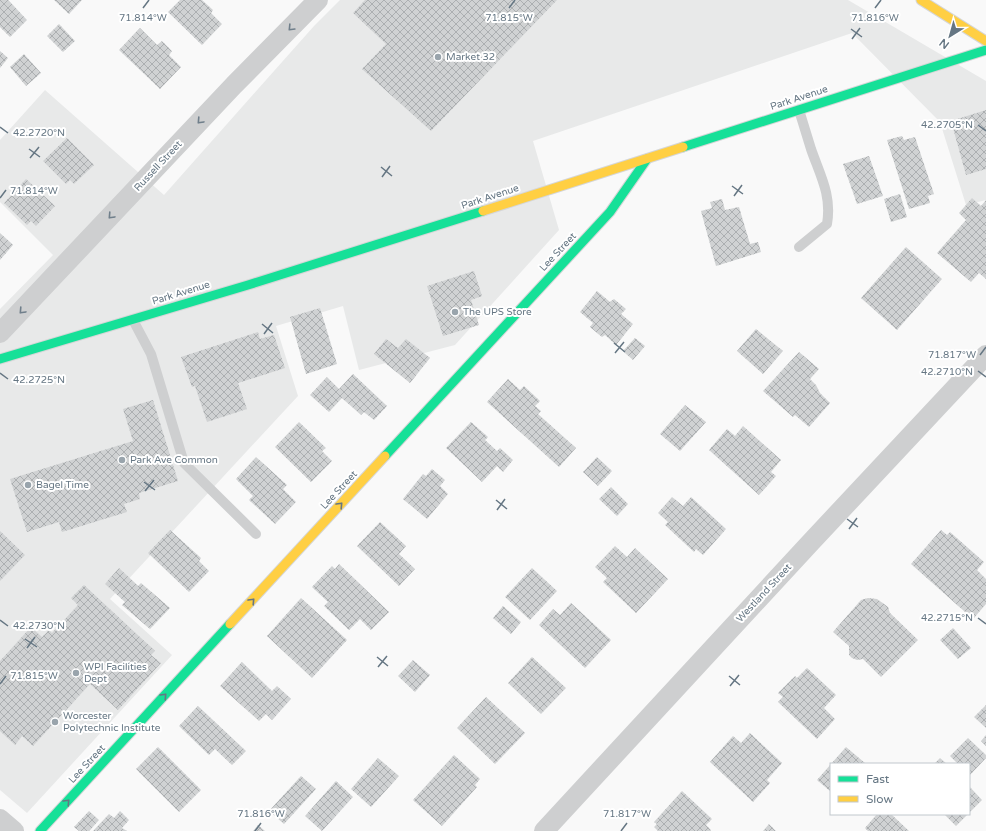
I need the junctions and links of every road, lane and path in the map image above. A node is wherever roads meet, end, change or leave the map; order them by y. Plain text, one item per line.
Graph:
1 (318, 0) edge
2 (921, 0) edge
3 (986, 41) edge
4 (986, 50) edge
5 (799, 110) junction
6 (647, 159) junction
7 (799, 248) dead end
8 (133, 320) junction
9 (0, 333) edge
10 (986, 355) edge
11 (0, 359) edge
12 (256, 534) dead end
13 (0, 819) edge
14 (14, 831) edge
15 (40, 831) edge
16 (544, 831) edge

1 -> 9 street, Russell Street
2 - 3 main road
4 - 5 main road, Park Avenue
5 - 6 main road, Park Avenue
5 - 7 lane
6 - 8 main road, Park Avenue
15 -> 6 main road, Lee Street
8 - 11 main road, Park Avenue
8 - 12 lane
10 - 16 street, Westland Street
13 - 14 street

